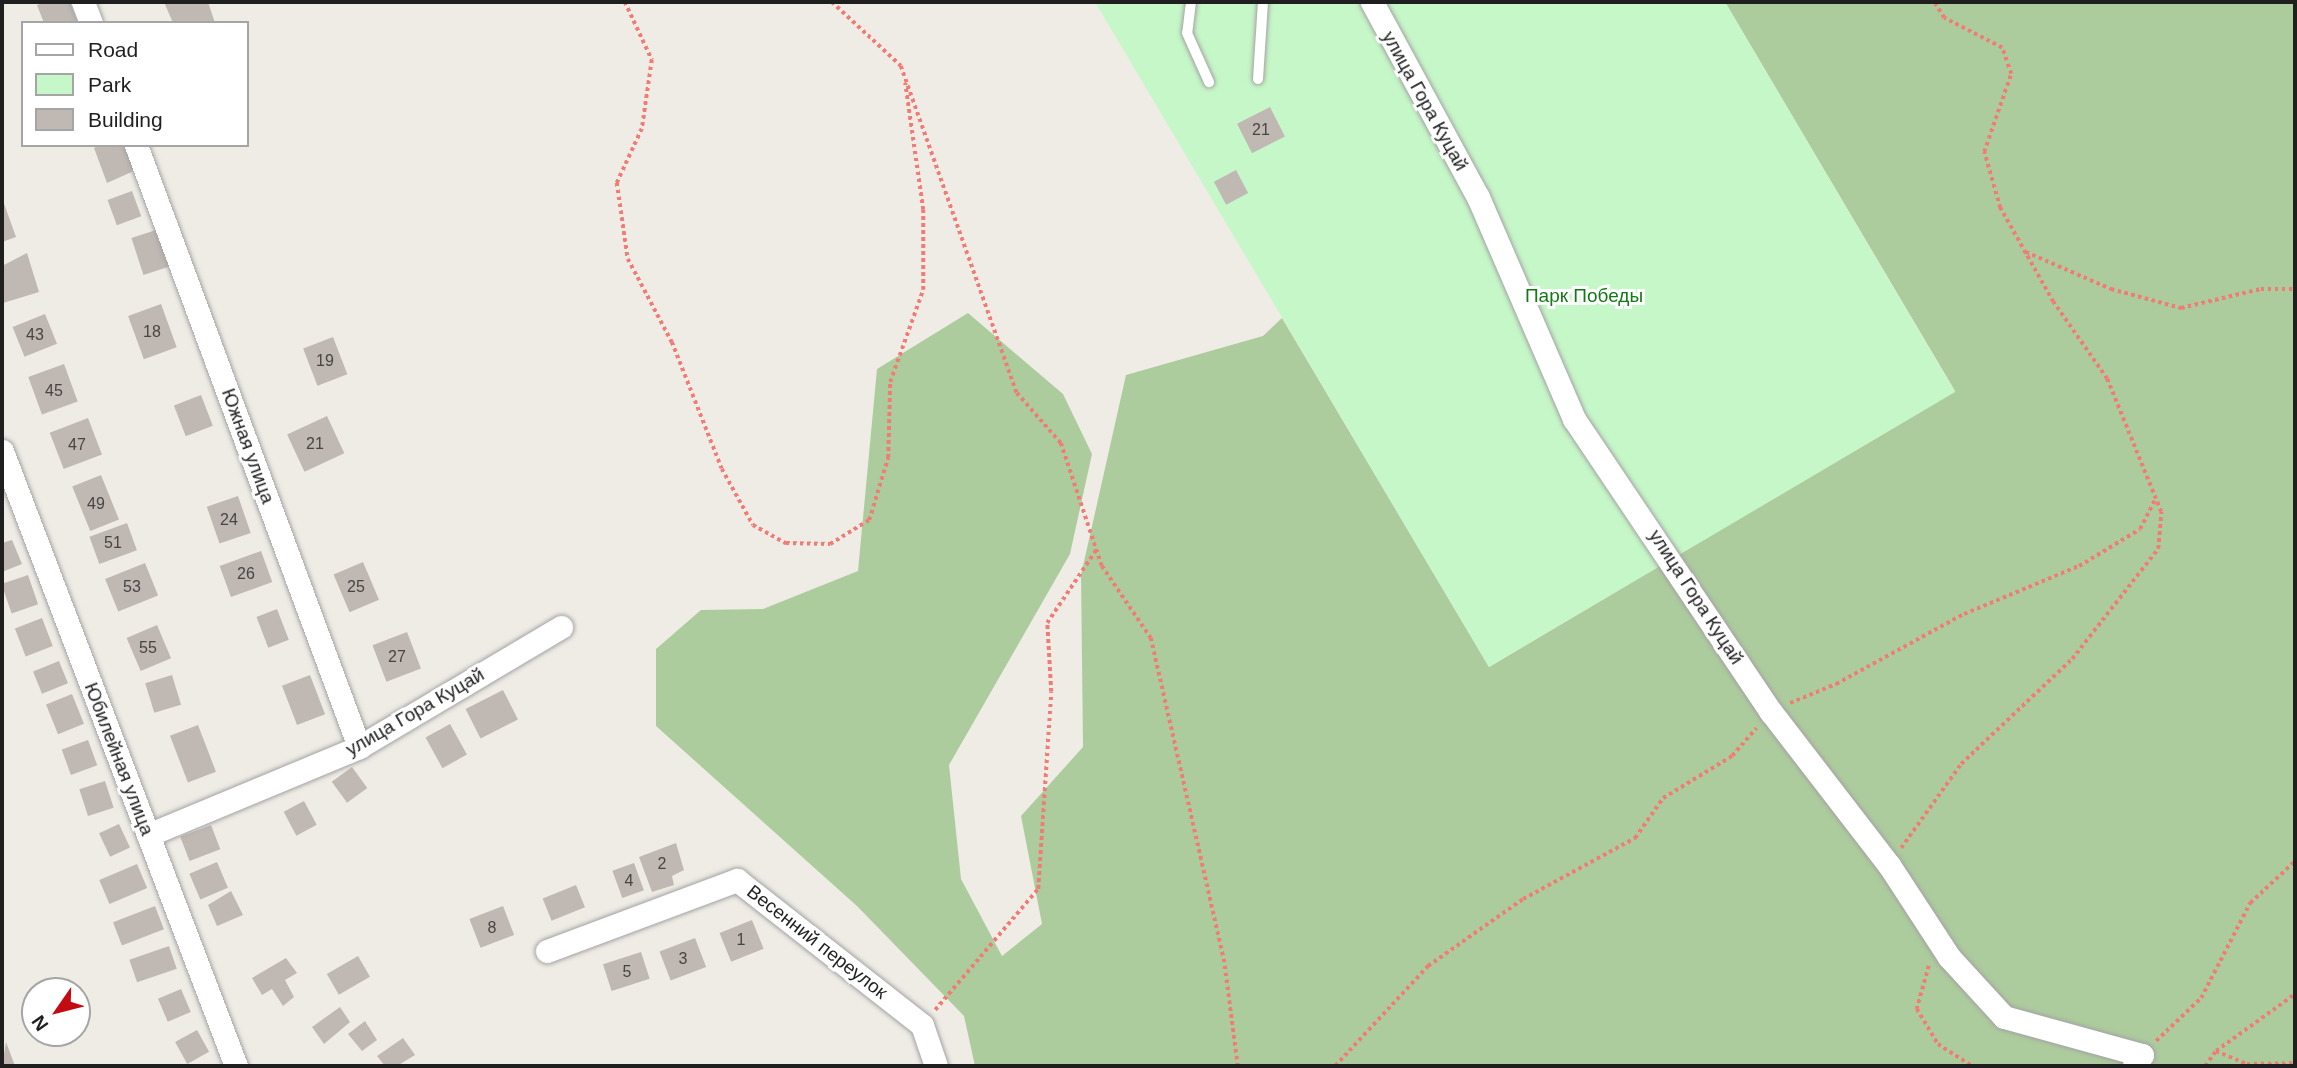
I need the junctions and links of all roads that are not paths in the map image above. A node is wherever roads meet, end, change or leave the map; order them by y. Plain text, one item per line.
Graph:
1 (83, 2) edge
2 (1191, 2) edge
3 (1263, 2) edge
4 (1372, 2) edge
5 (90, 21) edge
6 (1258, 79) dead end
7 (1209, 82) dead end
8 (137, 147) edge
9 (2, 451) edge
10 (561, 627) dead end
11 (359, 747) junction
12 (148, 835) junction
13 (547, 951) dead end
14 (2138, 1060) edge
15 (236, 1066) edge
16 (936, 1066) edge

1 - 5 street
2 - 7 lane
3 - 6 lane
4 - 14 street, улица Гора Куцай
8 - 11 street, Южная улица
9 - 12 street, Юбилейная улица
10 - 11 street, улица Гора Куцай
11 - 12 street, улица Гора Куцай
12 - 15 street, Юбилейная улица
13 - 16 street, Весенний переулок

